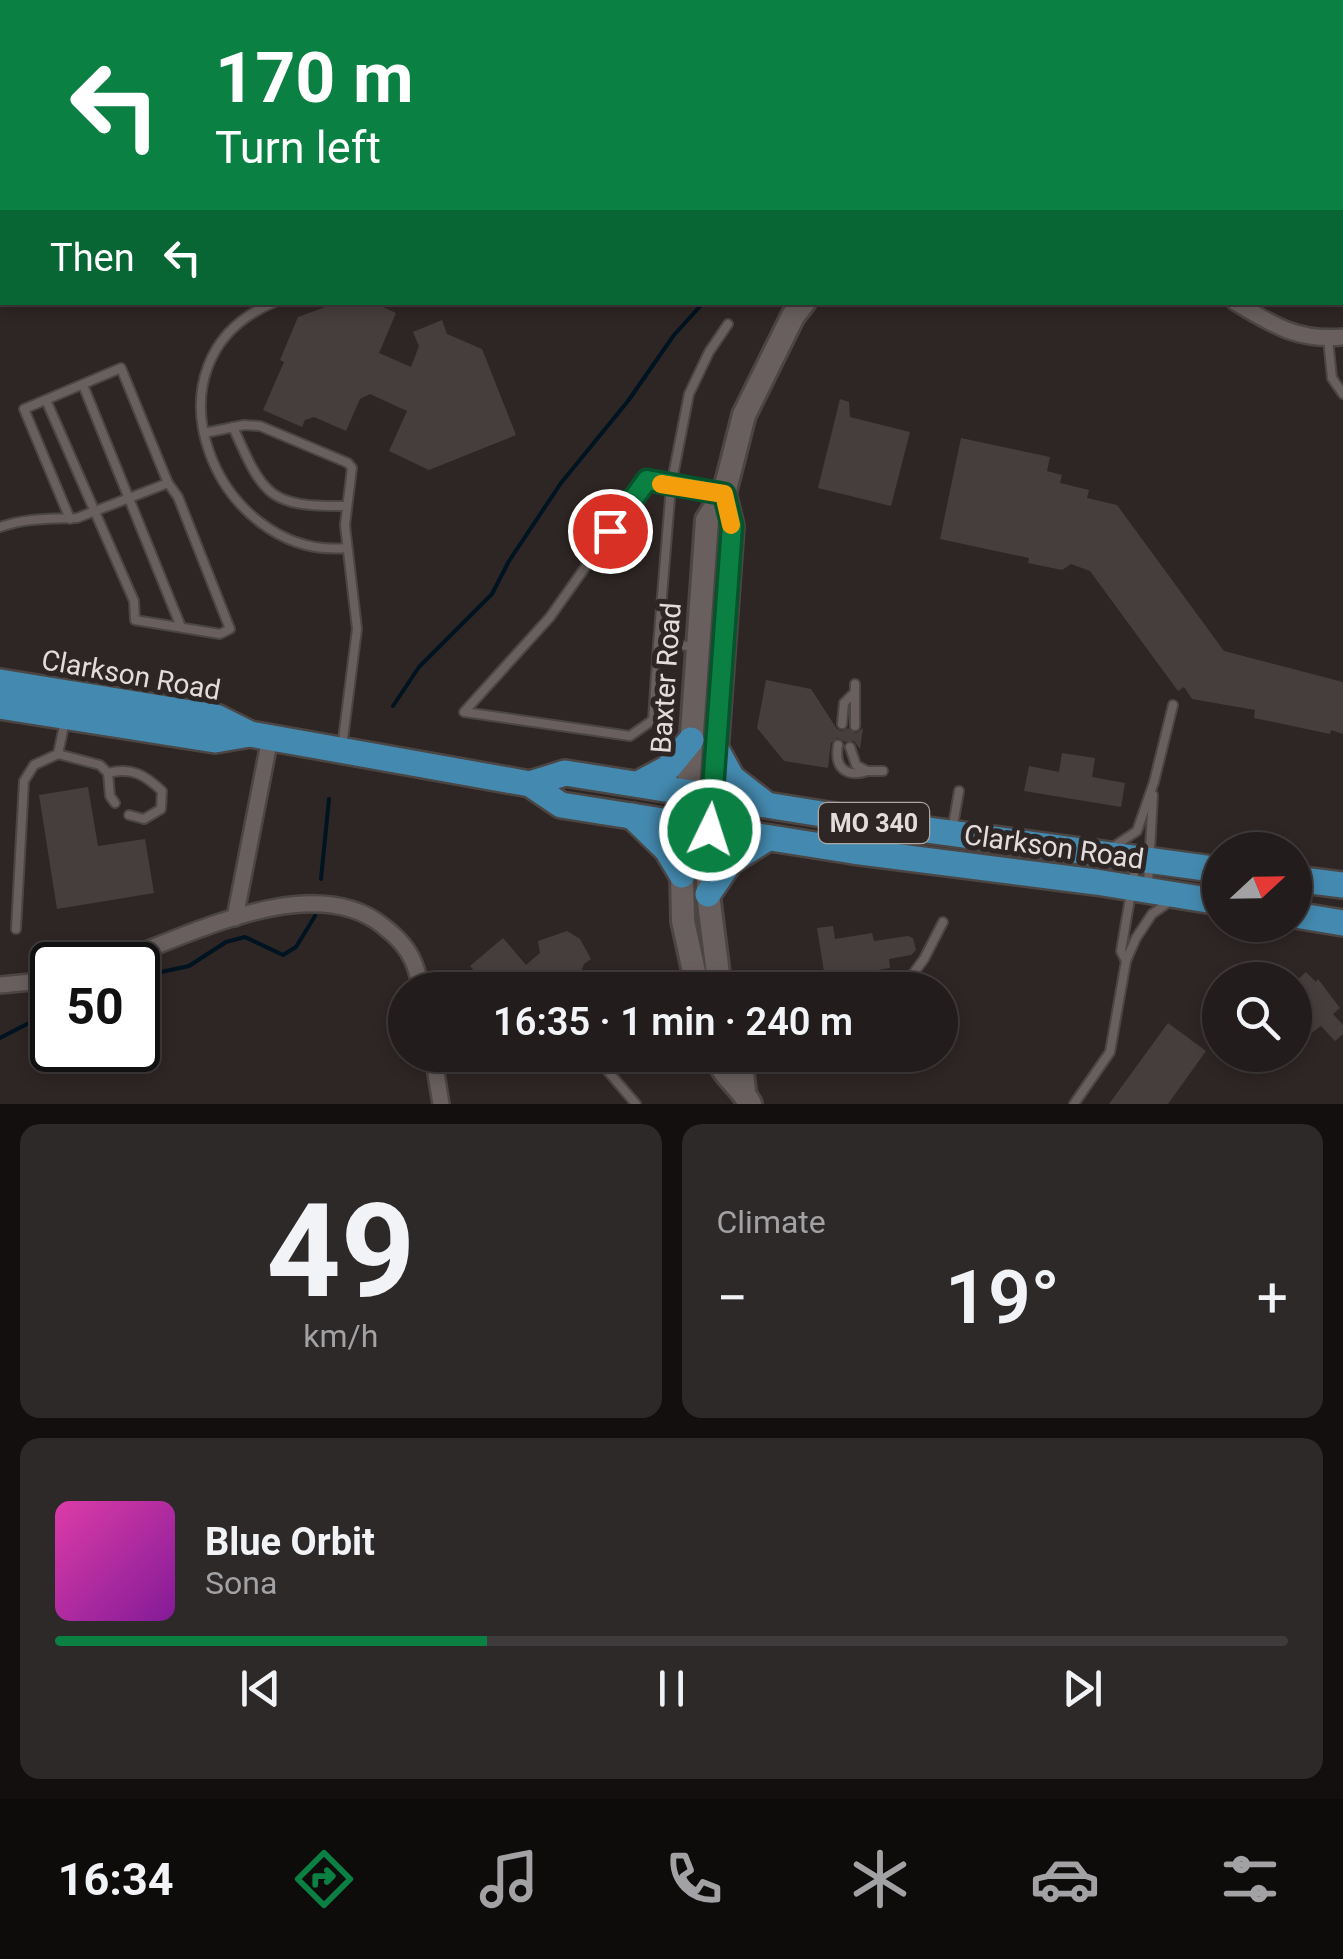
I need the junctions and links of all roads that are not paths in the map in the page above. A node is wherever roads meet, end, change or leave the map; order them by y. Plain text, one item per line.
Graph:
1 (270, 305) edge
2 (802, 305) edge
3 (1239, 305) edge
4 (728, 324) dead end
5 (1336, 338) edge
6 (83, 384) junction
7 (1343, 394) edge
8 (46, 400) junction
9 (233, 427) junction
10 (204, 433) junction
11 (168, 483) junction
12 (671, 486) junction
13 (724, 494) junction
14 (130, 498) junction
15 (347, 506) junction
16 (94, 512) junction
17 (70, 518) junction
18 (0, 527) edge
19 (346, 548) junction
20 (180, 627) junction
21 (658, 644) junction
22 (698, 646) junction
23 (0, 682) edge
24 (106, 700) junction
25 (1173, 705) dead end
26 (0, 706) edge
27 (66, 716) junction
28 (842, 724) dead end
29 (855, 726) dead end
30 (260, 736) junction
31 (703, 745) junction
32 (838, 745) dead end
33 (850, 747) dead end
34 (342, 751) junction
35 (58, 754) junction
36 (883, 770) dead end
37 (868, 771) junction
38 (108, 774) junction
39 (1154, 782) junction
40 (530, 784) junction
41 (638, 784) junction
42 (959, 790) dead end
43 (700, 794) junction
44 (115, 803) dead end
45 (767, 805) junction
46 (129, 815) dead end
47 (632, 816) junction
48 (698, 827) junction
49 (952, 834) junction
50 (768, 838) junction
51 (1100, 854) junction
52 (1144, 860) junction
53 (1202, 868) edge
54 (682, 875) junction
55 (1312, 881) edge
56 (1343, 885) edge
57 (1140, 888) junction
58 (708, 894) junction
59 (1180, 896) junction
60 (1202, 899) edge
61 (1312, 917) edge
62 (235, 918) junction
63 (943, 922) dead end
64 (1343, 922) edge
65 (16, 928) dead end
66 (160, 942) edge
67 (1126, 961) junction
68 (416, 972) edge
69 (694, 972) edge
70 (718, 972) edge
71 (915, 972) edge
72 (30, 982) edge
73 (0, 985) edge
74 (436, 1072) edge
75 (609, 1072) edge
76 (722, 1072) edge
77 (743, 1072) edge
78 (747, 1098) edge
79 (441, 1104) edge
80 (636, 1104) edge
81 (1074, 1104) edge

1 - 10 lane
2 - 13 main road, Baxter Road
3 - 5 street
4 - 12 lane
5 - 7 lane
6 - 8 lane
6 - 11 lane
6 - 14 lane
8 - 16 lane
8 - 17 lane
9 - 10 lane
9 - 15 lane
9 - 15 lane
10 - 19 lane
11 - 14 lane
11 - 20 lane
12 - 13 lane
12 - 21 lane
12 - 21 lane
13 - 22 main road, Baxter Road
13 - 31 main road, Baxter Road
14 - 16 lane
14 - 20 lane
15 - 19 lane
16 - 17 lane
16 - 20 lane
17 - 18 lane
19 - 34 lane
21 - 22 lane
22 - 31 main road, Baxter Road
23 - 24 main road, Clarkson Road / MO 340
24 - 27 main road
24 - 30 main road, Clarkson Road / MO 340
25 - 39 lane
26 - 27 main road, Clarkson Road / MO 340
27 - 30 main road, Clarkson Road / MO 340
27 - 35 lane
28 - 29 lane
30 - 34 main road, Clarkson Road / MO 340
30 - 62 street
31 - 41 main road
31 - 43 main road, Baxter Road
31 - 45 main road
32 - 37 lane
33 - 37 lane
34 - 40 main road, Clarkson Road / MO 340
35 - 38 lane
35 - 65 lane
36 - 37 lane
38 - 44 lane
38 - 46 lane
39 - 51 lane
39 - 52 lane
40 - 41 main road, Clarkson Road / MO 340
40 - 47 main road, Clarkson Road / MO 340
41 - 43 main road, Clarkson Road / MO 340
42 - 49 lane
43 - 45 main road, Clarkson Road / MO 340
43 - 48 main road, Baxter Road
45 - 49 main road, Clarkson Road / MO 340
47 - 48 main road, Clarkson Road / MO 340
47 - 54 main road
48 - 50 main road, Clarkson Road / MO 340
48 - 54 main road, Baxter Road
48 - 58 main road, Baxter Road
49 - 51 main road, Clarkson Road / MO 340
50 - 57 main road, Clarkson Road / MO 340
50 - 58 main road
51 - 52 main road, Clarkson Road / MO 340
52 - 53 main road, Clarkson Road / MO 340
52 - 57 lane
52 - 57 lane
54 - 69 main road, Baxter Road
55 - 56 main road
57 - 59 main road, Clarkson Road / MO 340
57 - 67 lane
58 - 70 main road, Baxter Road
59 - 60 main road, Clarkson Road / MO 340
59 - 67 lane
61 - 64 main road
62 - 66 street
62 - 68 street
63 - 71 lane
67 - 81 lane
72 - 73 street
74 - 79 street
75 - 80 lane
76 - 78 main road
77 - 78 main road

